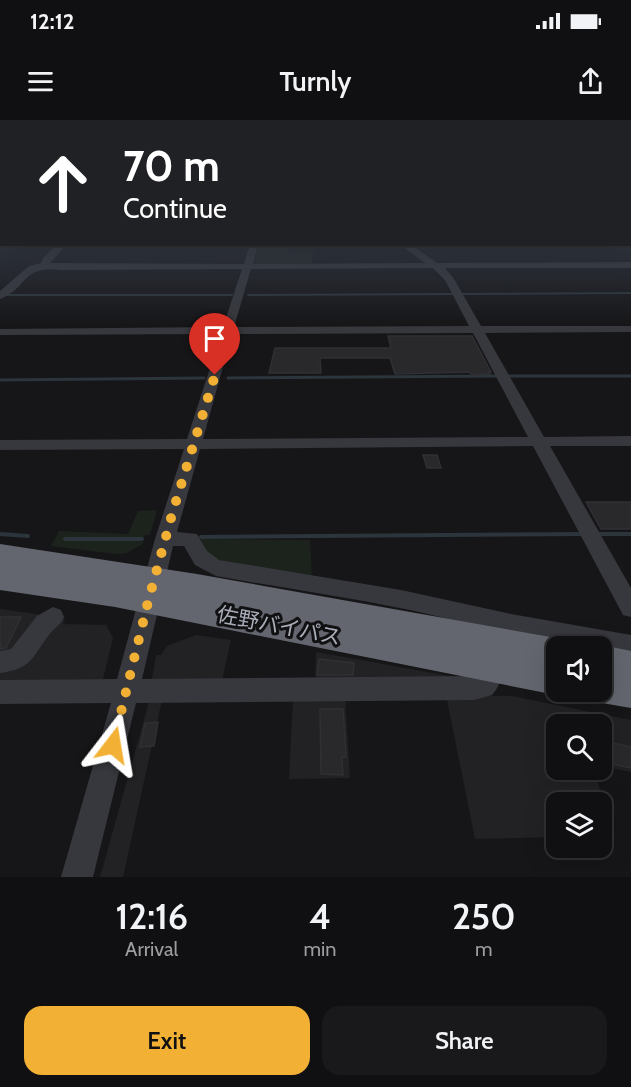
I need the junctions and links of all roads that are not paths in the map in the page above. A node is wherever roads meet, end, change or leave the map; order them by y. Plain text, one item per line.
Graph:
1 (51, 255) edge
2 (251, 255) edge
3 (420, 255) edge
4 (45, 265) junction
5 (631, 265) edge
6 (435, 266) junction
7 (247, 267) junction
8 (0, 296) edge
9 (631, 329) edge
10 (477, 330) junction
11 (228, 331) junction
12 (0, 332) edge
13 (631, 441) edge
14 (541, 442) junction
15 (0, 445) edge
16 (194, 445) junction
17 (165, 539) junction
18 (0, 555) edge
19 (0, 578) edge
20 (151, 591) junction
21 (631, 608) edge
22 (53, 616) dead end
23 (631, 646) edge
24 (546, 651) edge
25 (0, 662) edge
26 (612, 663) edge
27 (490, 666) junction
28 (631, 667) edge
29 (546, 676) edge
30 (612, 688) edge
31 (631, 691) edge
32 (0, 692) edge
33 (127, 692) junction
34 (77, 877) edge

1 - 4 street
2 - 7 street
3 - 6 street
4 - 7 street
4 - 8 street
5 - 6 street
6 - 7 street
6 - 10 street
7 - 11 street
9 - 10 street
10 - 11 street
10 - 14 street
11 - 12 street
11 - 16 street
13 - 14 street
14 - 16 street
14 - 21 street
15 - 16 street
16 - 17 street
17 - 20 street
17 - 23 street
18 - 20 highway, 佐野バイパス
19 - 20 highway, 佐野バイパス
20 - 24 highway, 佐野バイパス
20 - 27 highway, 佐野バイパス
20 - 33 street
22 - 25 street
26 - 28 highway
27 - 29 highway, 佐野バイパス
27 - 33 street
30 - 31 highway
32 - 33 street
33 - 34 street

